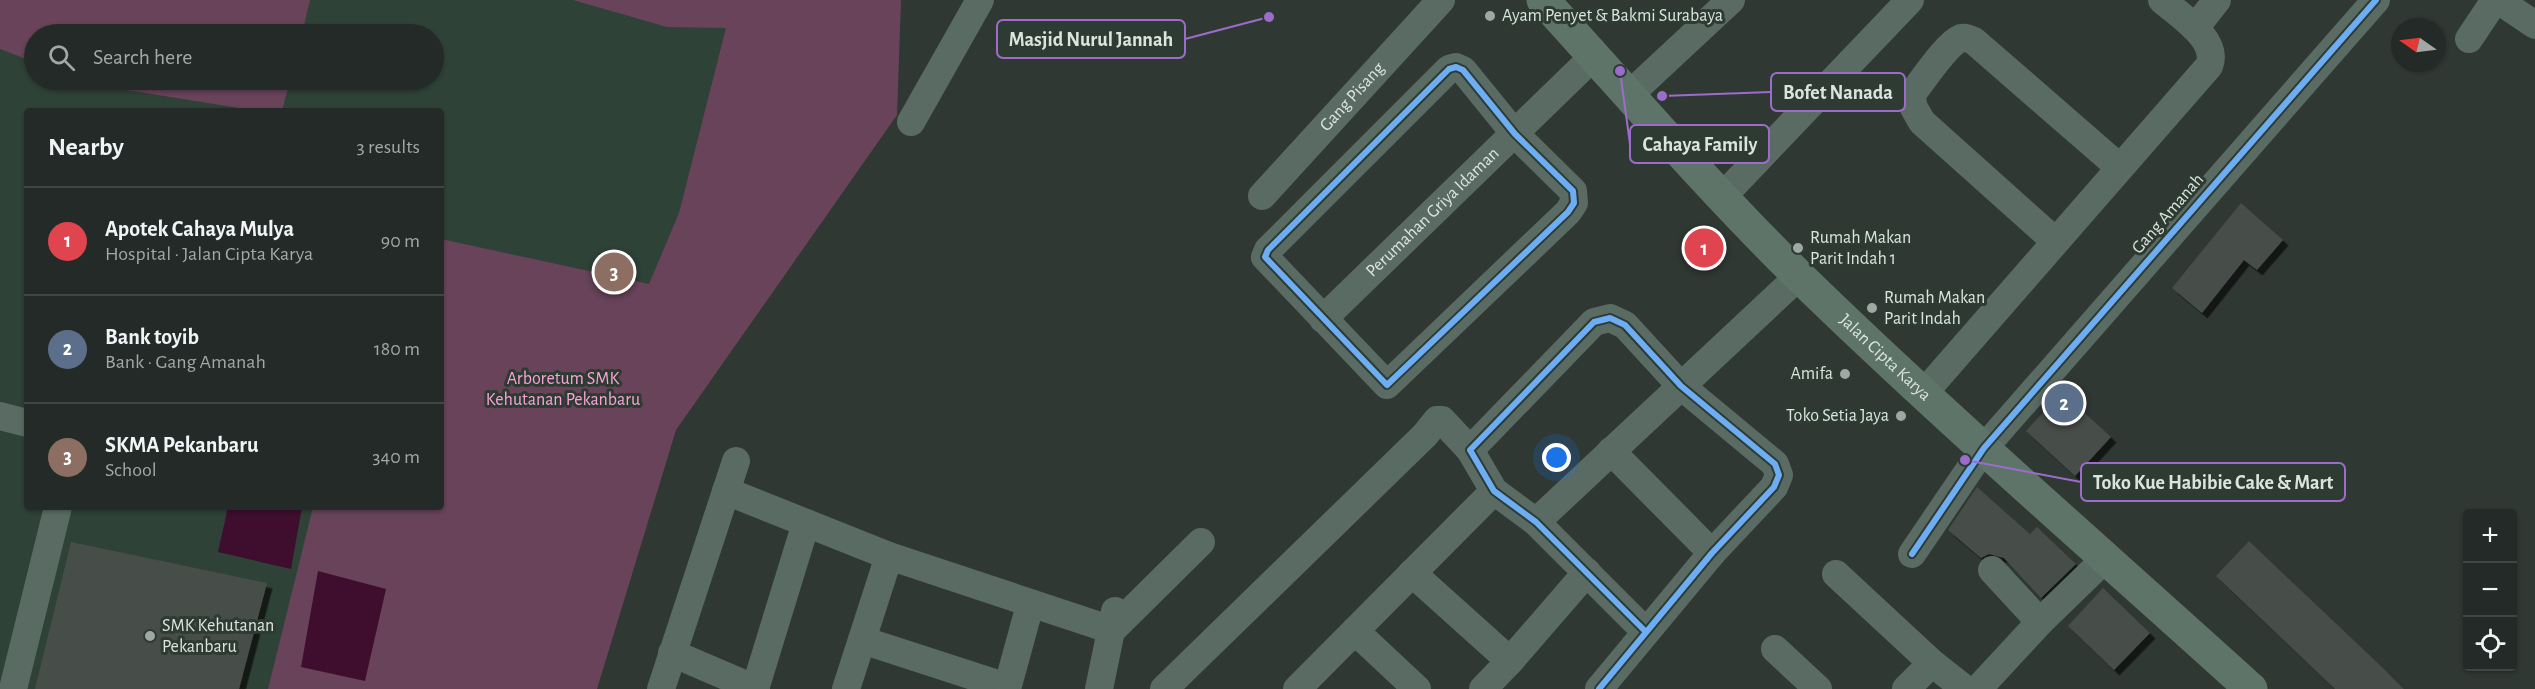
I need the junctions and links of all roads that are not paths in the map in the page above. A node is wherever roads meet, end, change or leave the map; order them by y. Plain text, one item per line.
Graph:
1 (1441, 0) edge
2 (1543, 0) edge
3 (1731, 0) edge
4 (1910, 0) edge
5 (2162, 0) edge
6 (2217, 0) edge
7 (2376, 0) edge
8 (2497, 0) edge
9 (978, 3) edge
10 (2535, 25) edge
11 (2195, 28) junction
12 (2469, 39) dead end
13 (1594, 56) junction
14 (1629, 95) junction
15 (911, 122) dead end
16 (1515, 134) junction
17 (2119, 167) junction
18 (1262, 196) dead end
19 (1722, 197) junction
20 (2055, 241) junction
21 (1799, 276) junction
22 (1323, 319) junction
23 (1681, 386) junction
24 (1923, 394) junction
25 (0, 416) edge
26 (24, 422) edge
27 (1984, 448) junction
28 (1470, 450) junction
29 (1611, 451) junction
30 (736, 461) dead end
31 (726, 491) junction
32 (1494, 491) junction
33 (57, 510) edge
34 (1536, 522) junction
35 (806, 523) junction
36 (1201, 542) dead end
37 (1712, 553) junction
38 (1912, 554) dead end
39 (889, 556) junction
40 (2106, 558) junction
41 (1992, 570) dead end
42 (1587, 572) junction
43 (1412, 573) junction
44 (1836, 574) dead end
45 (1118, 598) dead end
46 (1030, 605) junction
47 (2040, 622) junction
48 (1112, 630) junction
49 (1355, 631) junction
50 (1645, 631) junction
51 (862, 640) junction
52 (1775, 649) dead end
53 (672, 653) junction
54 (1510, 661) junction
55 (1932, 663) junction
56 (1007, 688) edge
57 (13, 689) edge
58 (661, 689) edge
59 (755, 689) edge
60 (846, 689) edge
61 (1099, 689) edge
62 (1164, 689) edge
63 (1297, 689) edge
64 (1417, 689) edge
65 (1483, 689) edge
66 (1599, 689) edge
67 (1818, 689) edge
68 (1906, 689) edge
69 (1965, 689) edge
70 (1978, 689) edge
71 (2251, 689) edge

1 - 18 street, Gang Pisang
2 - 13 main road, Jalan Cipta Karya
3 - 14 street
4 - 19 street
5 - 11 street
6 - 11 street
7 - 27 street, Gang Amanah
8 - 10 street
8 - 12 street
9 - 15 street
11 - 17 street
13 - 14 main road, Jalan Cipta Karya
13 - 16 street, Perumahan Griya Idaman
14 - 19 main road, Jalan Cipta Karya
16 - 22 street, Perumahan Griya Idaman
16 - 22 street
16 - 22 street
17 - 20 street
17 - 20 street
19 - 21 main road, Jalan Cipta Karya
20 - 24 street
21 - 23 street
21 - 24 main road, Jalan Cipta Karya
23 - 28 street
23 - 29 street
23 - 37 street
24 - 27 main road, Jalan Cipta Karya
25 - 26 street
27 - 38 street, Gang Amanah
27 - 40 main road, Jalan Cipta Karya
28 - 32 street
28 - 62 street
29 - 34 street
29 - 37 street
30 - 31 street
31 - 35 street
31 - 53 street
32 - 34 street
32 - 43 street
33 - 57 street
34 - 42 street
35 - 39 street
35 - 59 street
36 - 48 street
37 - 50 street
39 - 46 street
39 - 51 street
40 - 47 street
40 - 71 main road, Jalan Cipta Karya
41 - 47 street
42 - 50 street
42 - 54 street
43 - 49 street
43 - 54 street
44 - 55 street
45 - 48 street
46 - 48 street
46 - 56 street
47 - 70 street
48 - 61 street
49 - 63 street
49 - 64 street
50 - 66 street
51 - 56 street
51 - 60 street
52 - 67 street
53 - 58 street
53 - 59 street
54 - 65 street
55 - 68 street
55 - 69 street

